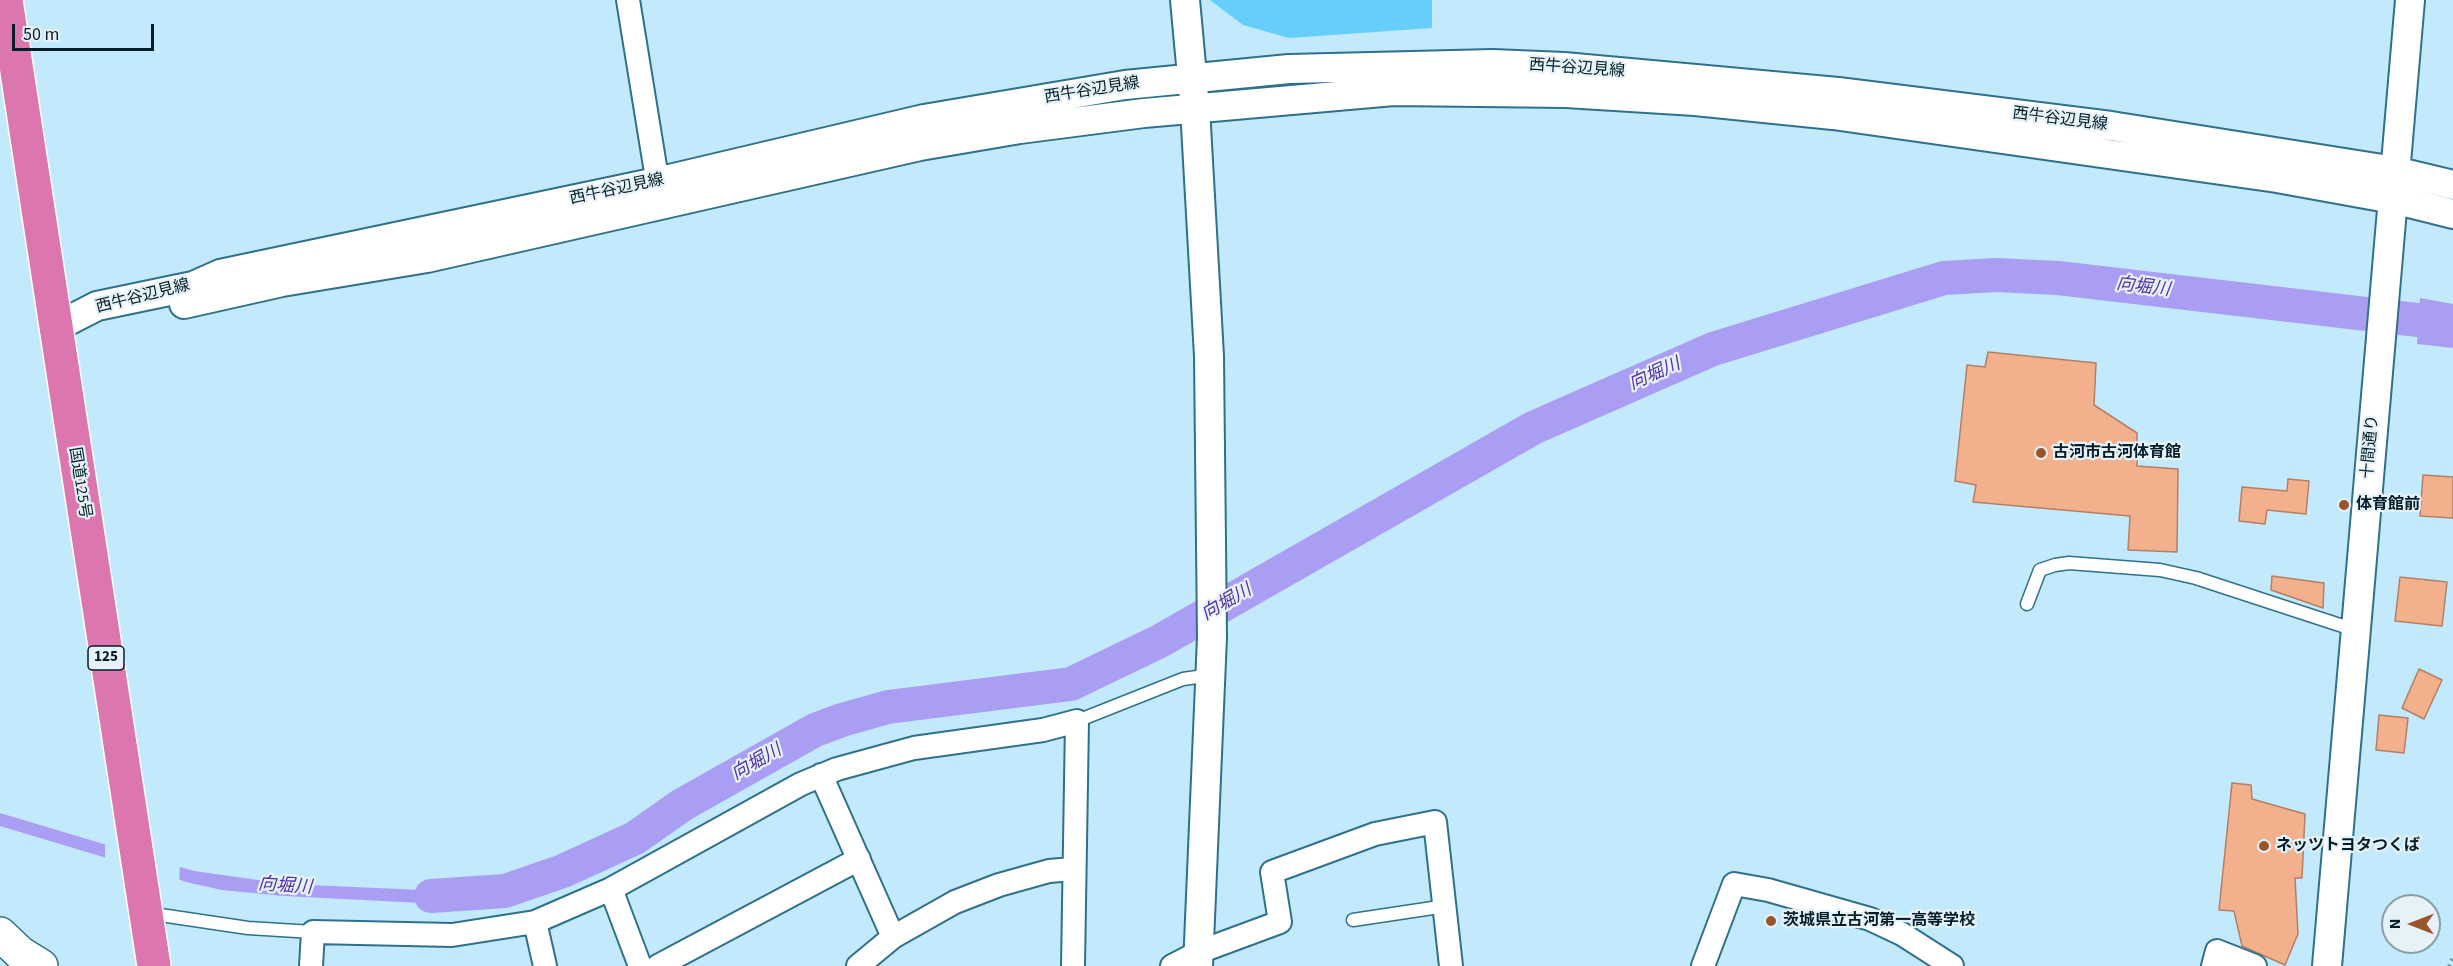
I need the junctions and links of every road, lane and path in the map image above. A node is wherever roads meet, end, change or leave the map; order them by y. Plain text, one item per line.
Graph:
1 (6, 0) edge
2 (628, 0) edge
3 (1185, 0) edge
4 (2410, 0) edge
5 (1192, 76) junction
6 (1195, 108) junction
7 (2395, 171) junction
8 (2453, 185) edge
9 (659, 193) junction
10 (2393, 199) junction
11 (2453, 214) edge
12 (56, 327) junction
13 (2027, 604) dead end
14 (2355, 630) junction
15 (1210, 675) junction
16 (1077, 722) junction
17 (821, 775) junction
18 (859, 859) junction
19 (1073, 869) junction
20 (611, 889) junction
21 (144, 901) junction
22 (1446, 906) junction
23 (1353, 920) dead end
24 (535, 922) junction
25 (313, 932) junction
26 (0, 934) edge
27 (893, 937) junction
28 (2453, 957) edge
29 (1199, 959) edge
30 (41, 966) edge
31 (154, 966) edge
32 (311, 966) edge
33 (545, 966) edge
34 (640, 966) edge
35 (658, 966) edge
36 (858, 966) edge
37 (1073, 966) edge
38 (1172, 966) edge
39 (1451, 966) edge
40 (1703, 966) edge
41 (1952, 966) edge
42 (2213, 966) edge
43 (2255, 966) edge
44 (2327, 966) edge
45 (2449, 966) edge

1 - 12 highway, 国道125号 / 125
2 - 9 street
3 - 5 street
4 - 7 street, 十間通り
5 - 6 street
5 - 7 street, 西牛谷辺見線
5 - 9 street, 西牛谷辺見線
6 - 9 street, 西牛谷辺見線
6 - 10 street, 西牛谷辺見線
6 - 15 street
7 - 8 street, 西牛谷辺見線
7 - 10 street, 十間通り
9 - 12 street, 西牛谷辺見線
10 - 11 street, 西牛谷辺見線
10 - 14 street, 十間通り
12 - 21 highway, 国道125号 / 125
13 - 14 lane
14 - 44 street, 十間通り
15 - 16 lane
15 - 29 street
16 - 17 street
16 - 19 street
17 - 18 street
17 - 20 street
18 - 27 street
18 - 35 street
19 - 27 street
19 - 37 street
20 - 24 street
20 - 34 street
21 - 25 lane
21 - 31 highway, 国道125号 / 125
22 - 23 lane
22 - 29 street
22 - 39 street
24 - 25 street
24 - 33 street
25 - 32 street
26 - 30 main road
27 - 36 street
28 - 45 path
29 - 38 street
40 - 41 street
42 - 43 street

